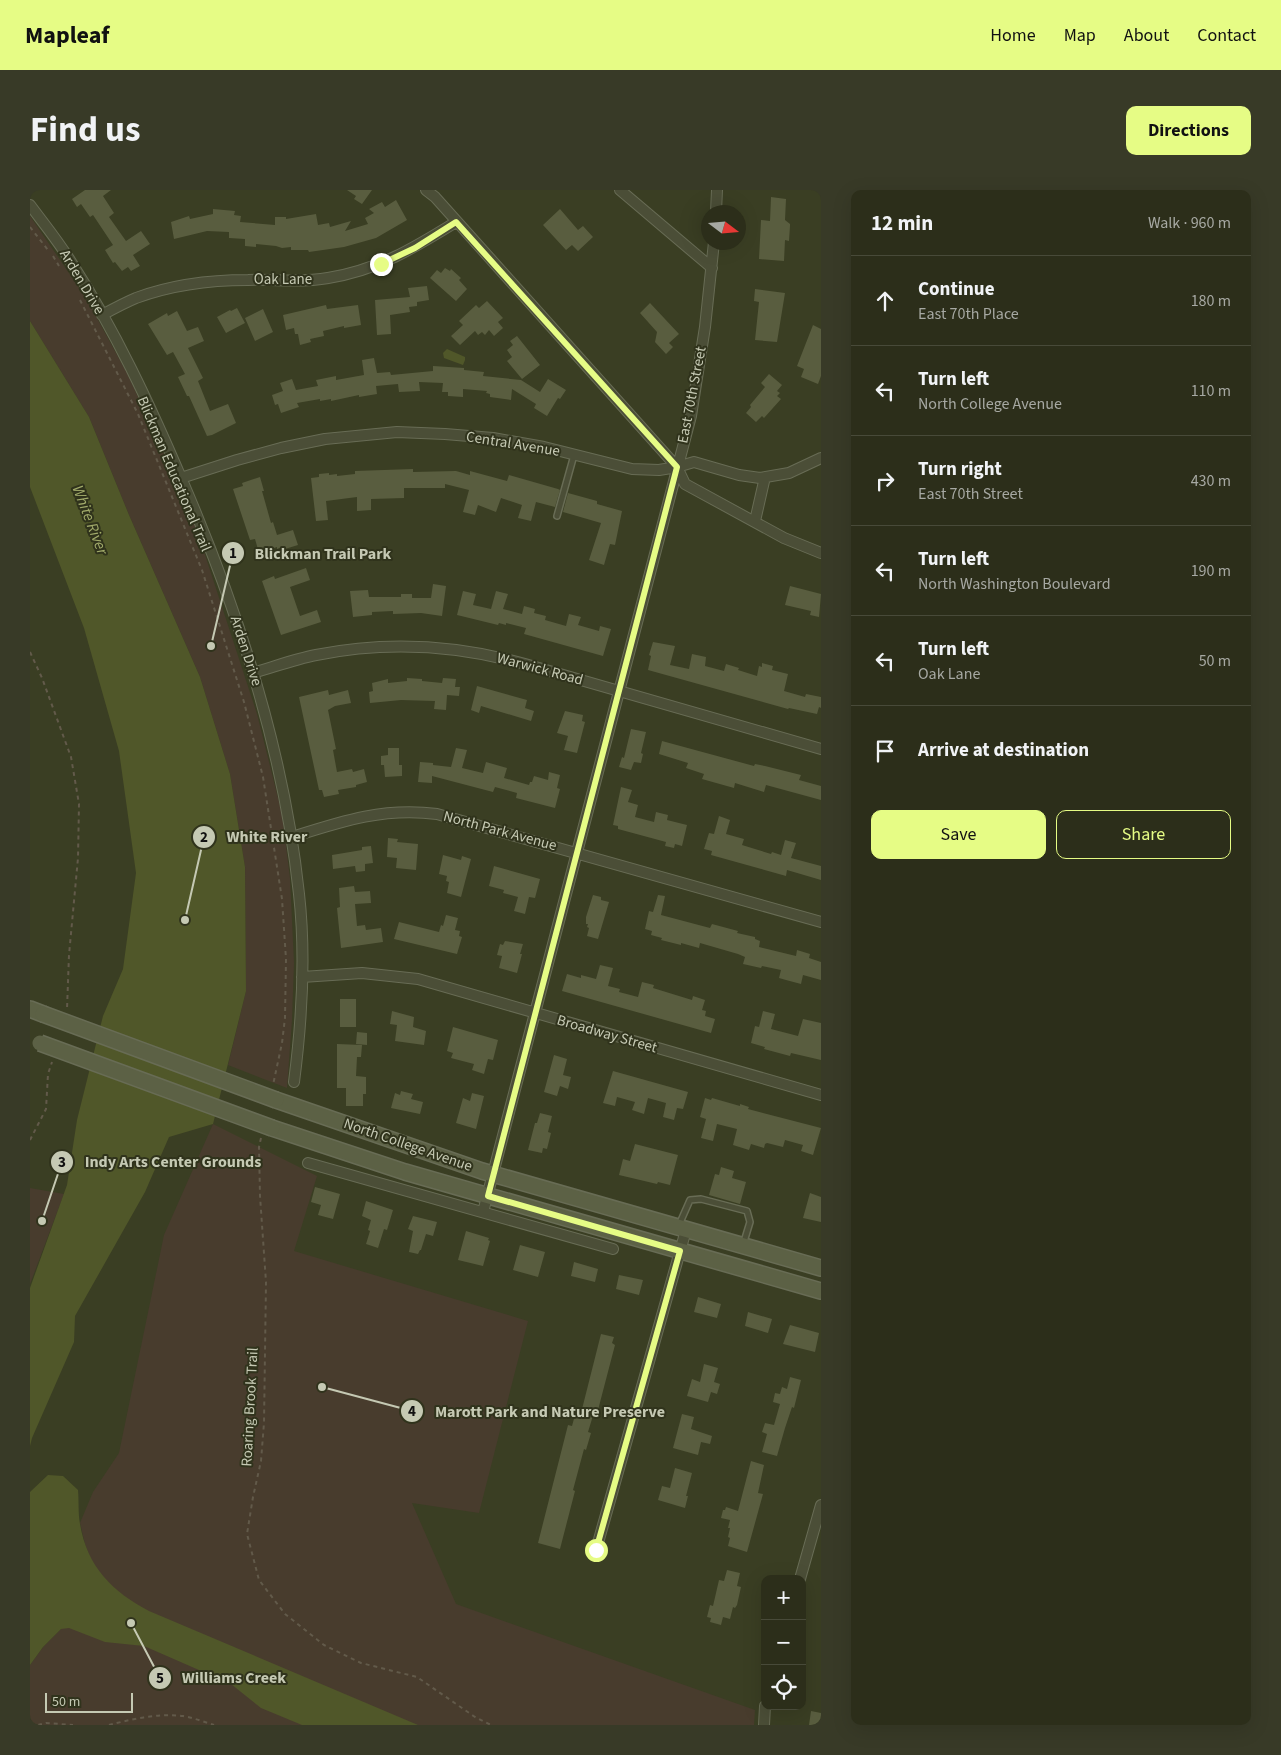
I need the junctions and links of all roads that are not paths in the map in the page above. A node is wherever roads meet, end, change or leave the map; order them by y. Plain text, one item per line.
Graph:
1 (620, 190) edge
2 (716, 190) edge
3 (430, 192) edge
4 (30, 205) edge
5 (716, 205) edge
6 (456, 222) junction
7 (713, 250) edge
8 (712, 268) junction
9 (102, 315) junction
10 (574, 454) junction
11 (821, 458) edge
12 (677, 467) junction
13 (765, 477) junction
14 (181, 478) junction
15 (557, 516) dead end
16 (755, 521) junction
17 (821, 553) edge
18 (253, 673) junction
19 (618, 690) junction
20 (821, 749) edge
21 (292, 838) junction
22 (577, 852) junction
23 (821, 922) edge
24 (302, 977) junction
25 (37, 1012) edge
26 (535, 1013) junction
27 (35, 1041) edge
28 (294, 1082) dead end
29 (821, 1095) edge
30 (308, 1163) dead end
31 (493, 1175) junction
32 (488, 1196) junction
33 (483, 1212) junction
34 (682, 1229) junction
35 (742, 1246) junction
36 (613, 1249) dead end
37 (680, 1251) junction
38 (821, 1268) edge
39 (821, 1291) edge
40 (821, 1505) edge
41 (596, 1550) dead end
42 (801, 1575) edge
43 (765, 1710) edge
44 (764, 1725) edge

1 - 8 street
2 - 5 street
3 - 6 street
4 - 9 street, Arden Drive
6 - 9 street, Oak Lane
6 - 12 street
7 - 8 street, East 70th Street
8 - 12 street, East 70th Street
9 - 14 street, Arden Drive
10 - 12 street, Central Avenue
10 - 14 street, Central Avenue
10 - 15 lane
11 - 13 street, Central Avenue
12 - 13 street, Central Avenue
12 - 16 street
12 - 19 street, East 70th Street
13 - 16 street
14 - 18 street, Arden Drive
16 - 17 street
18 - 19 street, Warwick Road
18 - 21 street, Arden Drive
19 - 20 street, Warwick Road
19 - 22 street, East 70th Street
21 - 22 street, North Park Avenue
21 - 24 street, Arden Drive
22 - 23 street, North Park Avenue
22 - 26 street, East 70th Street
24 - 26 street, Broadway Street
24 - 28 street, Arden Drive
25 - 31 main road, North College Avenue, bridge
26 - 29 street, Broadway Street
26 - 31 street, East 70th Street
27 - 32 main road, North College Avenue, bridge
30 - 33 street
31 - 32 street, East 70th Street
31 - 34 main road, North College Avenue
32 - 33 street, East 70th Street
32 - 37 main road, North College Avenue
33 - 36 street
34 - 35 main road, North College Avenue
34 - 35 lane
34 - 37 street
35 - 38 main road, North College Avenue
37 - 39 main road, North College Avenue
37 - 41 street
40 - 42 street
43 - 44 street

